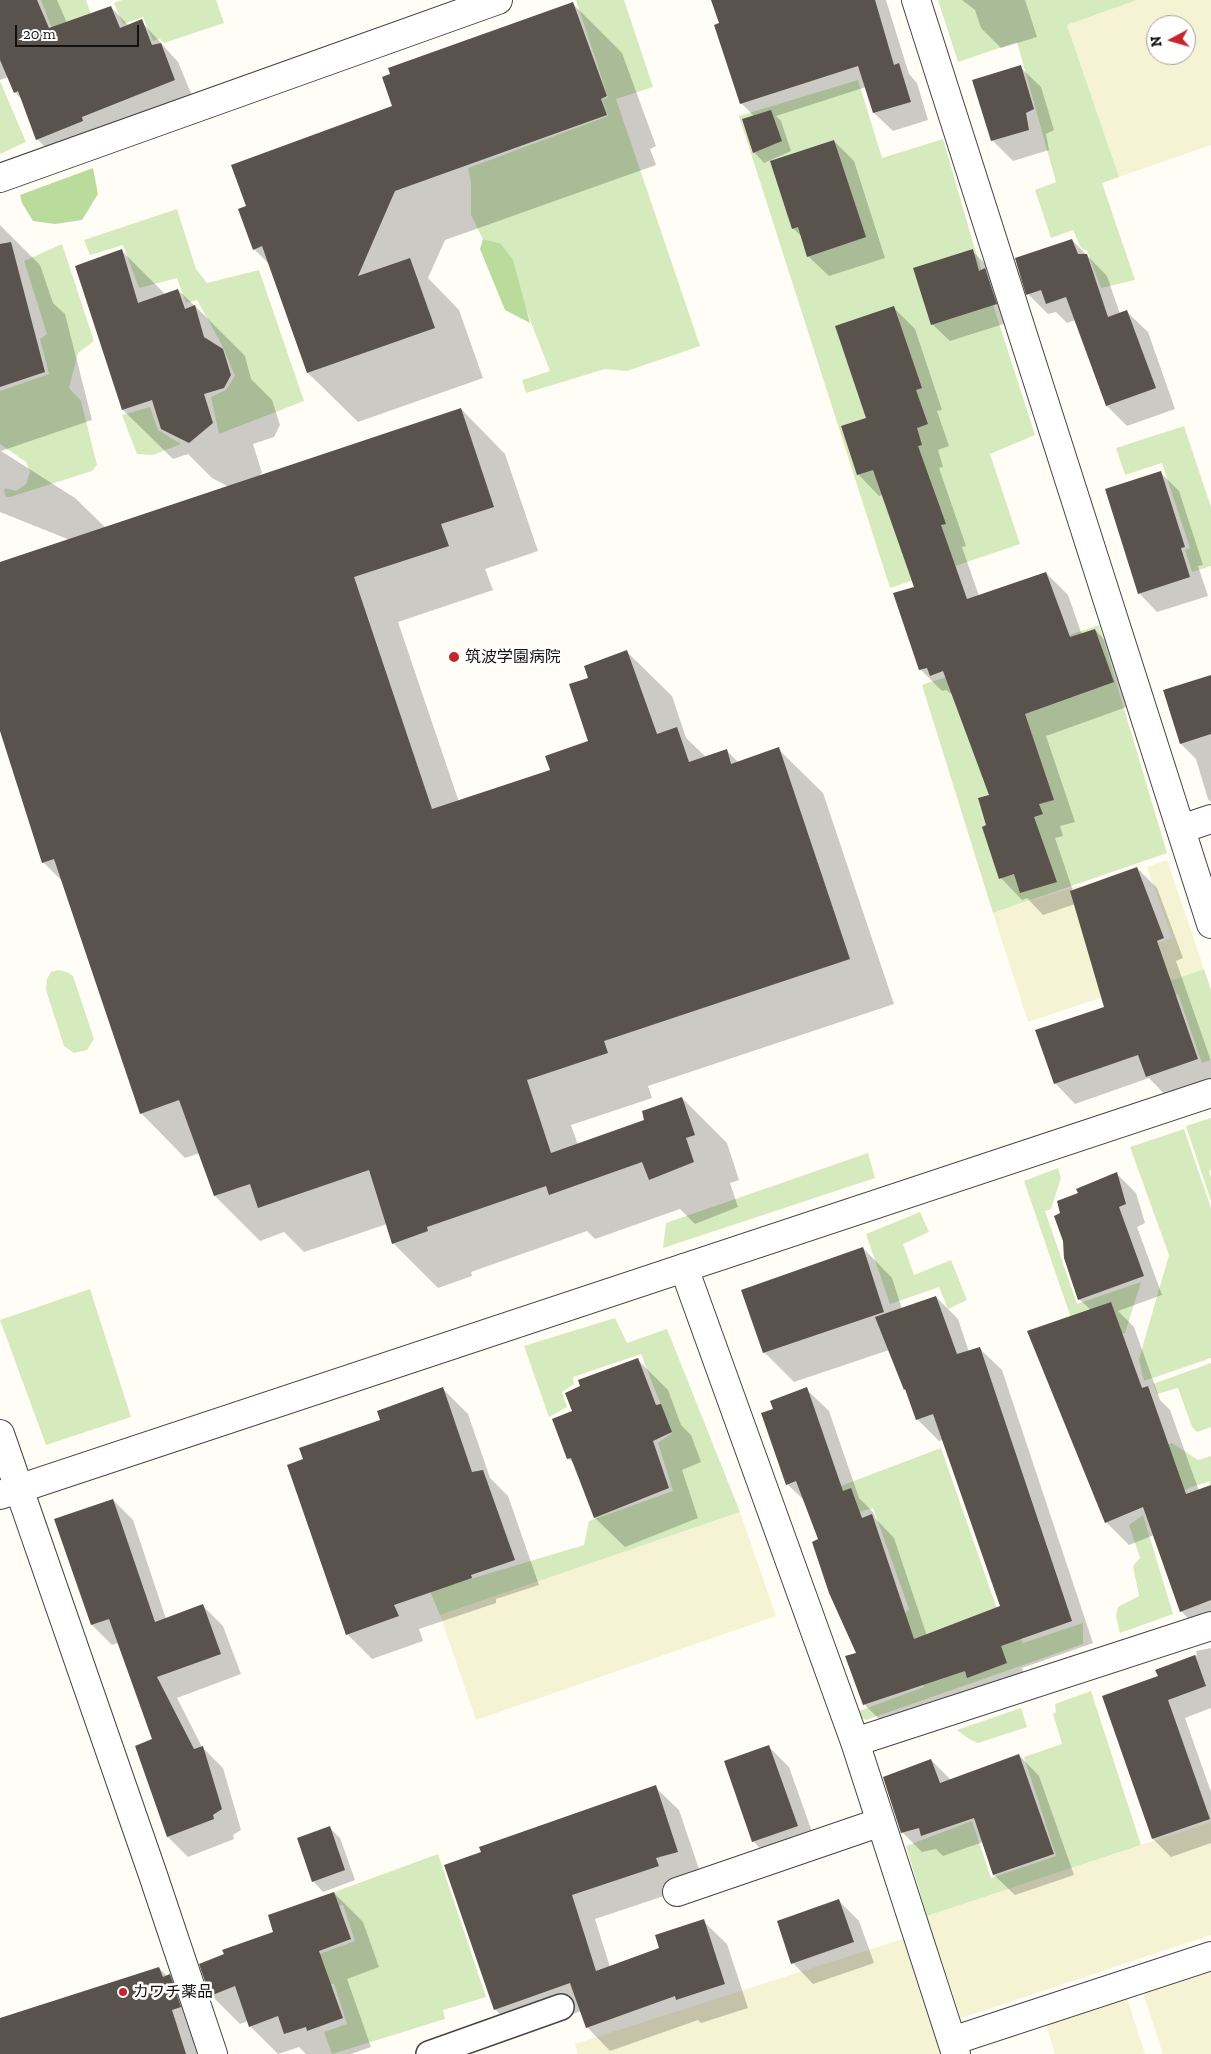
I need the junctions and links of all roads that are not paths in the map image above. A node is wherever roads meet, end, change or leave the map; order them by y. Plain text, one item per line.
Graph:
1 (498, 0) edge
2 (916, 0) edge
3 (0, 178) edge
4 (1211, 819) edge
5 (1180, 829) junction
6 (1211, 924) edge
7 (1211, 1093) edge
8 (684, 1268) junction
9 (0, 1434) edge
10 (9, 1492) edge
11 (1211, 1626) edge
12 (855, 1742) junction
13 (881, 1822) junction
14 (677, 1892) dead end
15 (1211, 1956) edge
16 (561, 2007) dead end
17 (954, 2048) edge
18 (213, 2054) edge
19 (428, 2054) edge

1 - 3 street
2 - 5 street
4 - 5 street
5 - 6 street
7 - 8 street
8 - 10 street
8 - 12 street
9 - 10 street
10 - 18 street
11 - 12 street
12 - 13 street
13 - 14 street
13 - 17 street
15 - 17 street
16 - 19 lane

